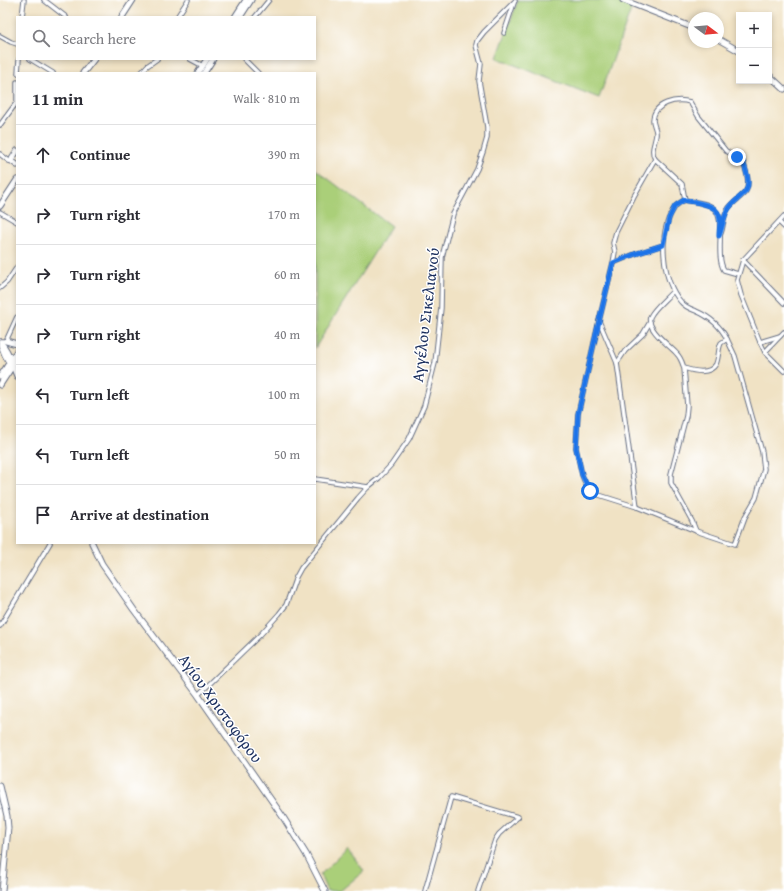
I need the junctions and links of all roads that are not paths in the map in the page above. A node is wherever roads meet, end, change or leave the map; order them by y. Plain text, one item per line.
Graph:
1 (24, 0) edge
2 (44, 0) edge
3 (133, 0) edge
4 (188, 0) edge
5 (246, 0) edge
6 (251, 0) edge
7 (269, 0) edge
8 (623, 0) edge
9 (515, 1) edge
10 (22, 16) edge
11 (65, 16) edge
12 (123, 16) edge
13 (178, 16) edge
14 (236, 16) edge
15 (241, 16) edge
16 (256, 16) edge
17 (688, 26) edge
18 (504, 33) dead end
19 (0, 36) edge
20 (724, 42) edge
21 (16, 44) edge
22 (736, 49) edge
23 (19, 60) edge
24 (36, 60) edge
25 (93, 60) edge
26 (156, 60) edge
27 (192, 60) edge
28 (207, 60) edge
29 (212, 60) edge
30 (245, 60) edge
31 (203, 66) junction
32 (18, 72) edge
33 (52, 72) edge
34 (84, 72) edge
35 (142, 72) edge
36 (199, 72) edge
37 (205, 72) edge
38 (257, 72) edge
39 (772, 78) edge
40 (784, 89) edge
41 (16, 103) edge
42 (0, 125) edge
43 (16, 153) edge
44 (0, 154) edge
45 (655, 159) junction
46 (15, 163) edge
47 (16, 182) edge
48 (684, 200) junction
49 (0, 206) edge
50 (0, 212) edge
51 (784, 216) edge
52 (16, 221) edge
53 (779, 222) junction
54 (784, 228) edge
55 (719, 236) junction
56 (663, 245) junction
57 (743, 260) junction
58 (613, 263) junction
59 (16, 268) edge
60 (738, 274) junction
61 (0, 288) edge
62 (673, 291) junction
63 (784, 303) edge
64 (16, 318) edge
65 (599, 321) junction
66 (650, 322) junction
67 (782, 334) edge
68 (726, 339) junction
69 (2, 341) edge
70 (760, 342) junction
71 (16, 344) edge
72 (765, 352) junction
73 (16, 353) edge
74 (16, 360) edge
75 (11, 363) junction
76 (617, 363) junction
77 (684, 368) junction
78 (784, 371) edge
79 (16, 374) edge
80 (0, 377) edge
81 (0, 385) edge
82 (316, 479) edge
83 (368, 487) junction
84 (637, 507) junction
85 (696, 531) junction
86 (49, 544) edge
87 (92, 544) edge
88 (0, 626) edge
89 (198, 695) junction
90 (0, 786) edge
91 (2, 891) edge
92 (325, 891) edge
93 (425, 891) edge
94 (478, 891) edge

1 - 10 street
2 - 11 street
3 - 12 main road
4 - 13 street
5 - 14 main road
6 - 15 main road
7 - 16 street
8 - 17 main road
9 - 18 street, Αγγέλου Σικελιανού
9 - 83 street, Αγγέλου Σικελιανού
19 - 21 street
20 - 22 main road
23 - 32 street
24 - 33 street
25 - 34 main road
26 - 35 street
27 - 31 street
28 - 31 main road
29 - 37 main road
30 - 38 street
31 - 36 main road
39 - 40 main road
41 - 42 street
43 - 46 main road
44 - 46 street
45 - 48 street
45 - 55 street
45 - 58 street
47 - 49 main road
48 - 55 street
48 - 56 street
50 - 52 street
51 - 53 street
53 - 54 street
53 - 57 street
55 - 60 street
56 - 58 street
56 - 62 street
57 - 60 street
57 - 63 street
58 - 65 street
59 - 61 street
60 - 70 street
62 - 66 street
62 - 68 street
64 - 69 street
65 - 76 street
65 - 84 street
66 - 76 street
66 - 77 street
67 - 70 street
67 - 72 street
68 - 77 street
68 - 85 street
69 - 71 main road
69 - 75 main road
70 - 72 street
72 - 78 street
73 - 75 main road
74 - 75 main road
75 - 79 main road
75 - 80 main road
75 - 81 main road
76 - 84 street
77 - 85 street
82 - 83 street
83 - 89 street, Αγγέλου Σικελιανού
84 - 85 street
86 - 88 street
87 - 89 main road, Αγίου Χριστοφόρου
89 - 92 main road, Αγίου Χριστοφόρου
90 - 91 main road
93 - 94 street

